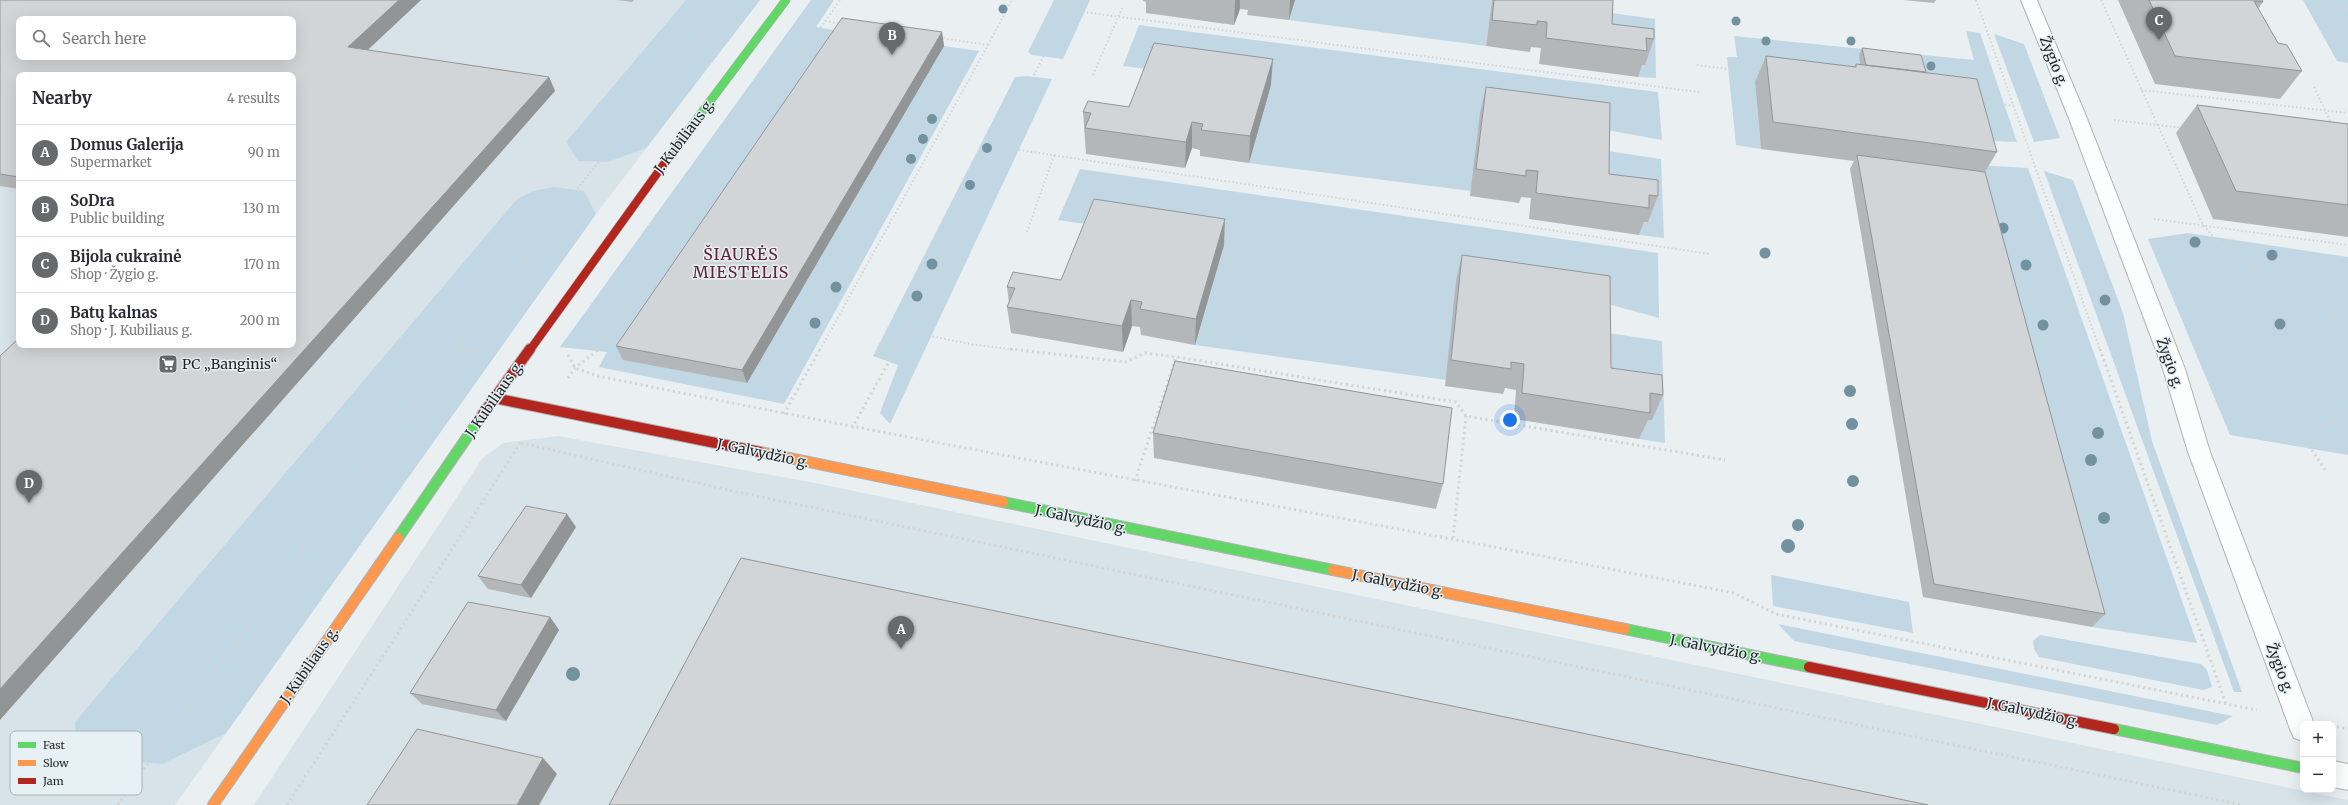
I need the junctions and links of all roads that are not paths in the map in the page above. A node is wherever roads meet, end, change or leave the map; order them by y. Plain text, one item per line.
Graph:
1 (786, 0) edge
2 (2030, 0) edge
3 (494, 398) junction
4 (2300, 722) edge
5 (2300, 767) edge
6 (2336, 775) edge
7 (2348, 777) edge
8 (213, 805) edge

1 - 3 street, J. Kubiliaus g.
2 - 4 street, Žygio g.
3 - 5 street, J. Galvydžio g.
3 - 8 street, J. Kubiliaus g.
6 - 7 street

